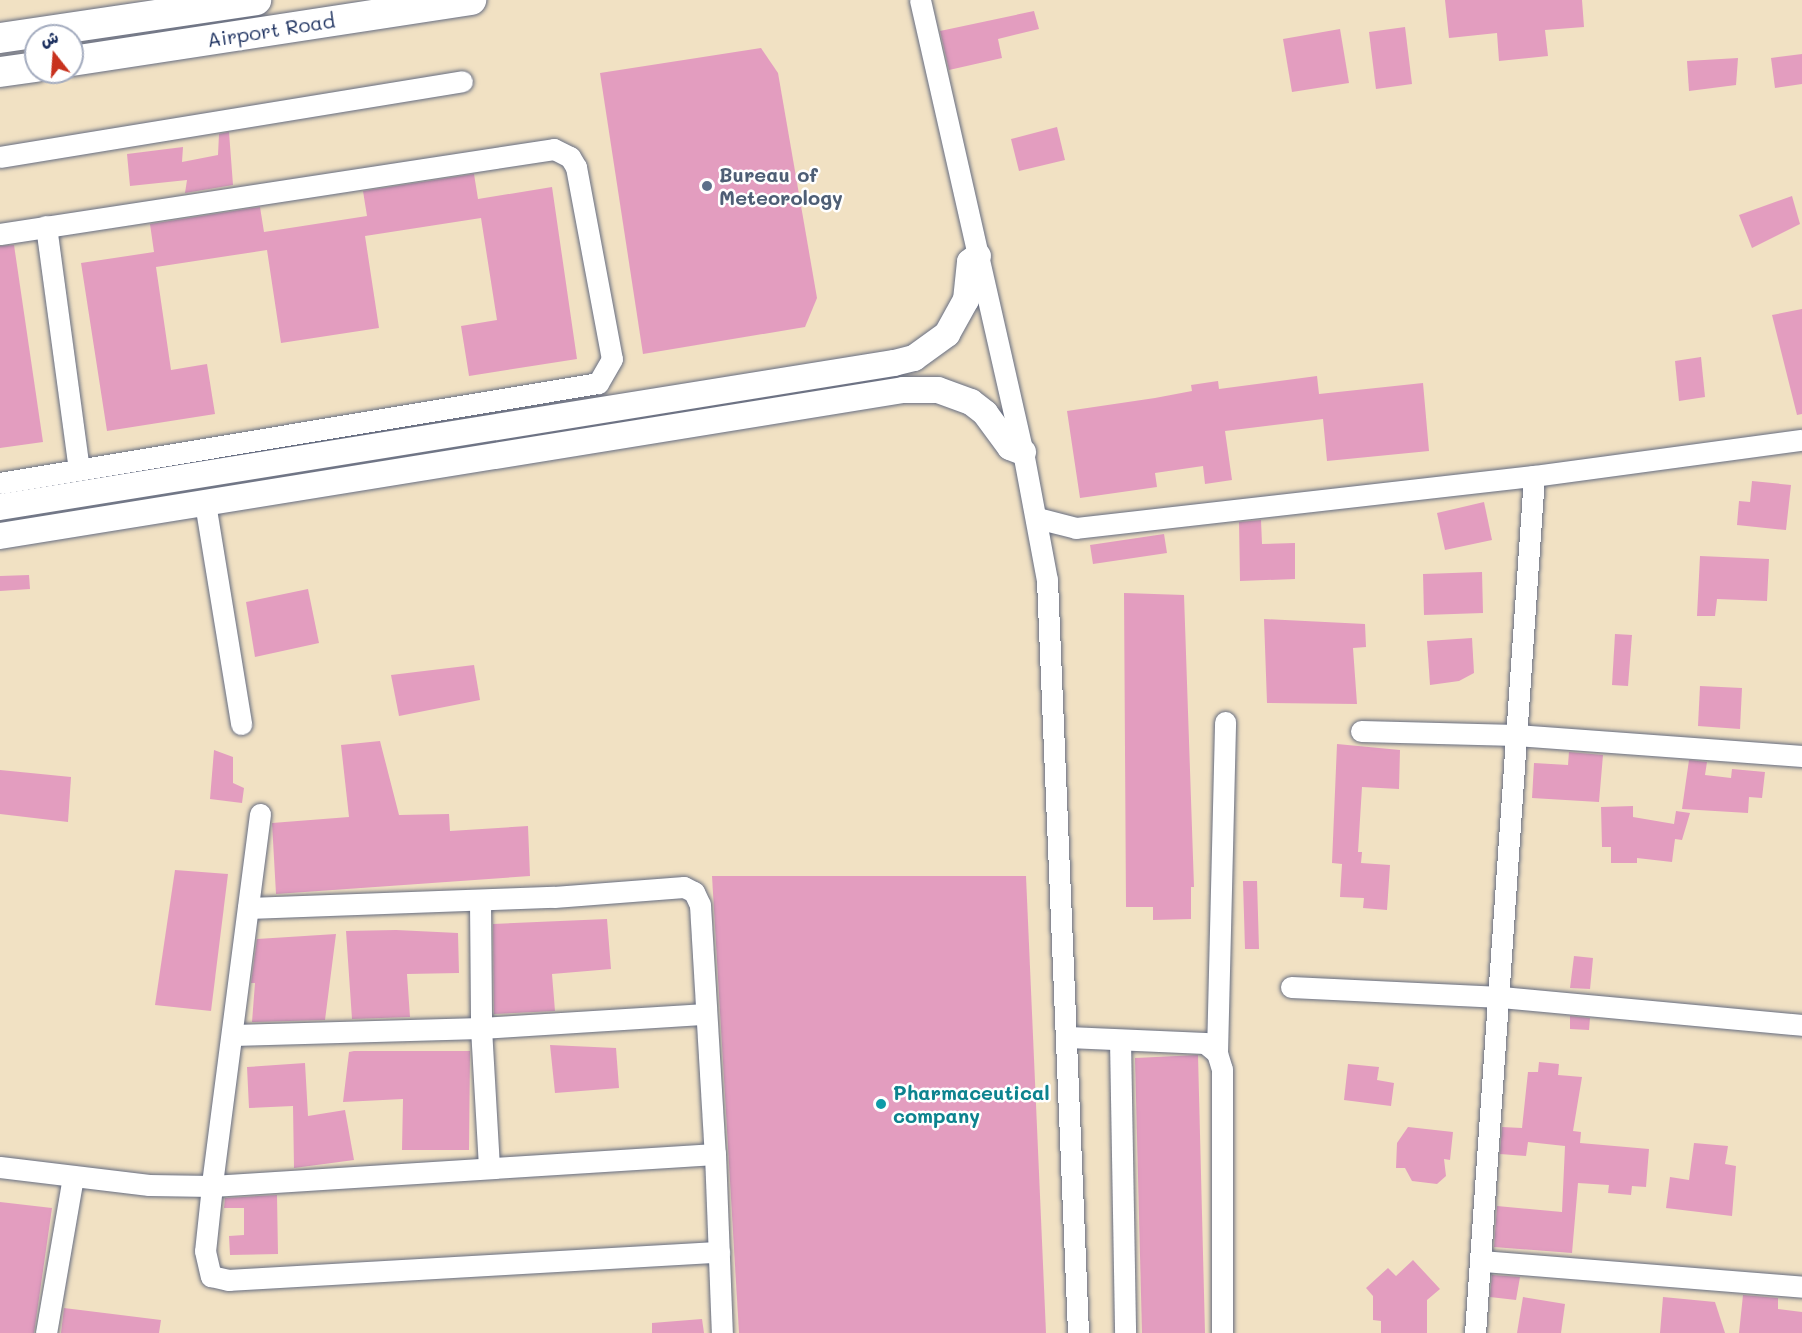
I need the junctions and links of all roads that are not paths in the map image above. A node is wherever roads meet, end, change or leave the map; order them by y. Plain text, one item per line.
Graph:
1 (256, 0) edge
2 (471, 0) edge
3 (920, 0) edge
4 (0, 38) edge
5 (84, 59) edge
6 (24, 69) edge
7 (0, 72) edge
8 (462, 81) dead end
9 (0, 157) edge
10 (46, 226) junction
11 (0, 234) edge
12 (978, 256) junction
13 (1802, 440) edge
14 (1023, 452) junction
15 (79, 470) junction
16 (1534, 476) junction
17 (182, 478) junction
18 (0, 483) edge
19 (196, 504) junction
20 (0, 507) edge
21 (1037, 518) junction
22 (1076, 528) junction
23 (0, 536) edge
24 (1044, 554) junction
25 (1225, 722) dead end
26 (241, 724) dead end
27 (1361, 731) dead end
28 (1515, 735) junction
29 (1802, 756) edge
30 (260, 814) dead end
31 (480, 901) junction
32 (248, 908) junction
33 (1291, 987) dead end
34 (1501, 997) junction
35 (706, 1014) junction
36 (1802, 1025) edge
37 (480, 1028) junction
38 (233, 1035) junction
39 (1068, 1037) junction
40 (1120, 1040) junction
41 (1217, 1053) junction
42 (715, 1154) junction
43 (0, 1167) edge
44 (489, 1168) junction
45 (72, 1176) junction
46 (212, 1186) junction
47 (719, 1252) junction
48 (1482, 1261) junction
49 (1802, 1287) edge
50 (45, 1333) edge
51 (722, 1333) edge
52 (1078, 1333) edge
53 (1125, 1333) edge
54 (1222, 1333) edge
55 (1475, 1333) edge

1 - 4 highway, Airport Road
2 - 5 highway, Airport Road
3 - 12 street
6 - 7 highway
8 - 9 street
10 - 11 street
10 - 15 street
10 - 15 street
12 - 14 street
12 - 17 main road
13 - 16 street
14 - 19 main road
14 - 21 street
15 - 18 street
16 - 22 street
16 - 28 street
17 - 19 main road
17 - 20 main road
19 - 23 main road
19 - 26 street
21 - 22 street
21 - 24 street
22 - 24 street
24 - 39 street
25 - 41 street
27 - 28 street
28 - 29 street
28 - 34 street
30 - 32 street
31 - 32 street
31 - 35 street
31 - 37 street
32 - 38 street
33 - 34 street
34 - 36 street
34 - 48 street
35 - 37 street
35 - 42 street
37 - 38 street
37 - 44 street
38 - 46 street
39 - 40 street
39 - 52 street
40 - 41 street
40 - 53 street
41 - 54 street
42 - 44 street
42 - 47 street
43 - 45 street
44 - 46 street
45 - 46 street
45 - 50 street
46 - 47 street
47 - 51 street
48 - 49 street
48 - 55 street

